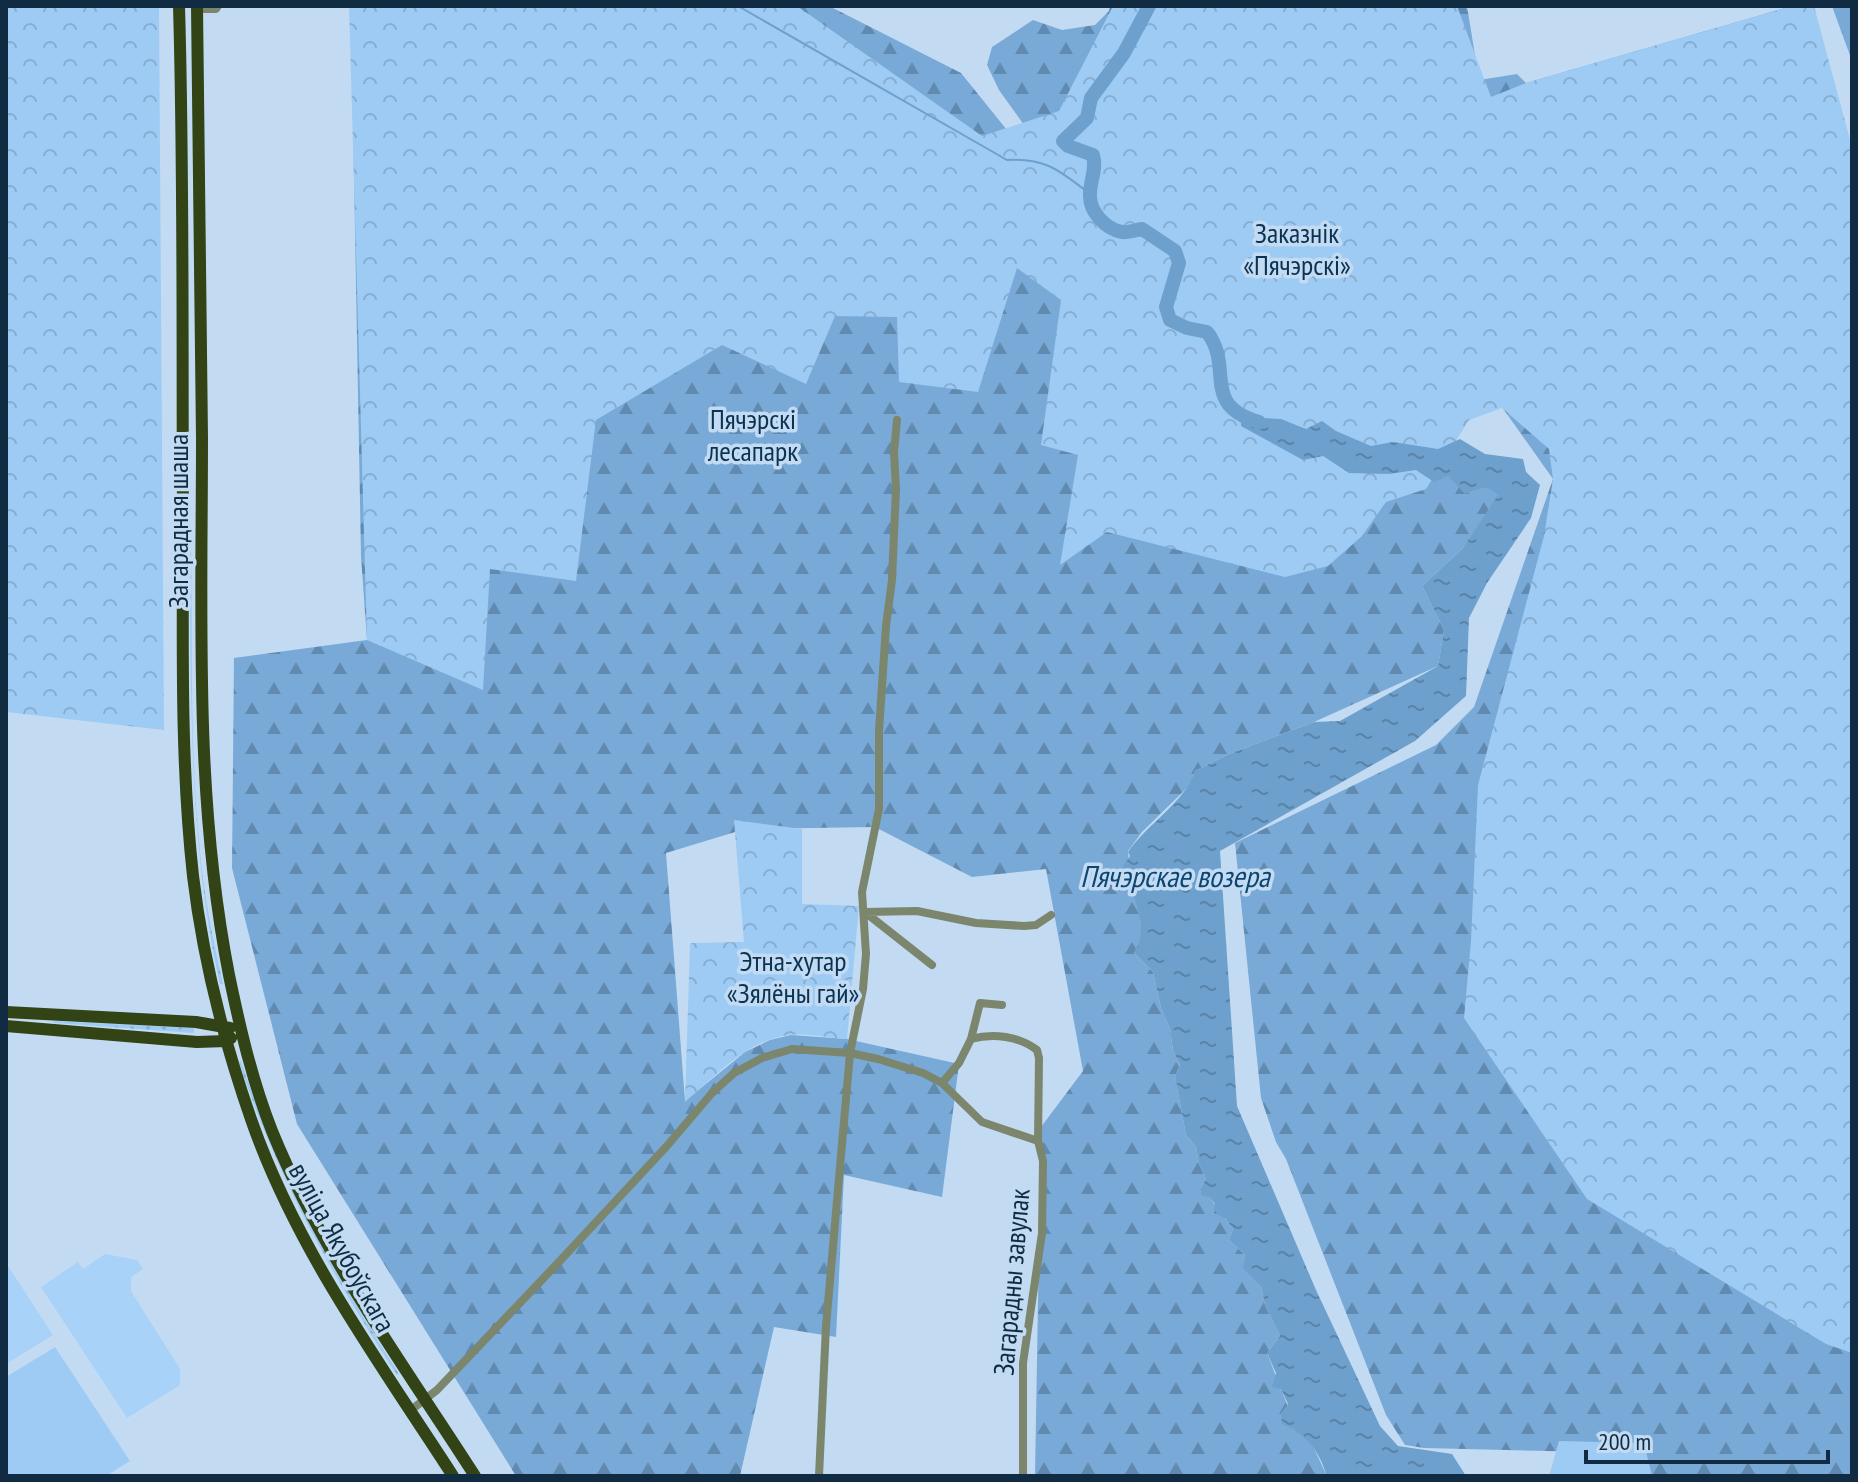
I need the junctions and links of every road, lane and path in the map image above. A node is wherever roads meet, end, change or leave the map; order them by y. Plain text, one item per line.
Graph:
1 (179, 6) edge
2 (218, 6) edge
3 (197, 8) edge
4 (897, 420) dead end
5 (865, 912) junction
6 (1051, 915) dead end
7 (932, 965) dead end
8 (1002, 1005) dead end
9 (6, 1012) edge
10 (47, 1015) junction
11 (6, 1026) edge
12 (223, 1026) junction
13 (46, 1029) junction
14 (241, 1032) junction
15 (971, 1039) junction
16 (226, 1041) junction
17 (850, 1053) junction
18 (942, 1083) junction
19 (1038, 1141) junction
20 (426, 1400) junction
21 (411, 1410) junction
22 (453, 1476) edge
23 (475, 1476) edge
24 (819, 1476) edge
25 (1023, 1476) edge

1 - 12 main road, Загарадная шаша
2 - 3 street
3 - 14 main road, Загарадная шаша
4 - 5 street
5 - 6 street
5 - 7 street
5 - 17 street
8 - 15 street
9 - 10 main road
10 - 12 main road
10 - 13 street
11 - 13 main road
12 - 14 main road
12 - 16 main road, вуліца Якубоўскага
13 - 16 main road
14 - 16 main road
14 - 20 main road, вуліца Якубоўскага
15 - 18 street
15 - 19 street, Загарадны завулак
16 - 21 main road, вуліца Якубоўскага
17 - 18 street
17 - 20 street
17 - 24 street
18 - 19 street
19 - 25 street, Загарадны завулак
20 - 21 street
20 - 23 main road, вуліца Якубоўскага
21 - 22 main road, вуліца Якубоўскага

